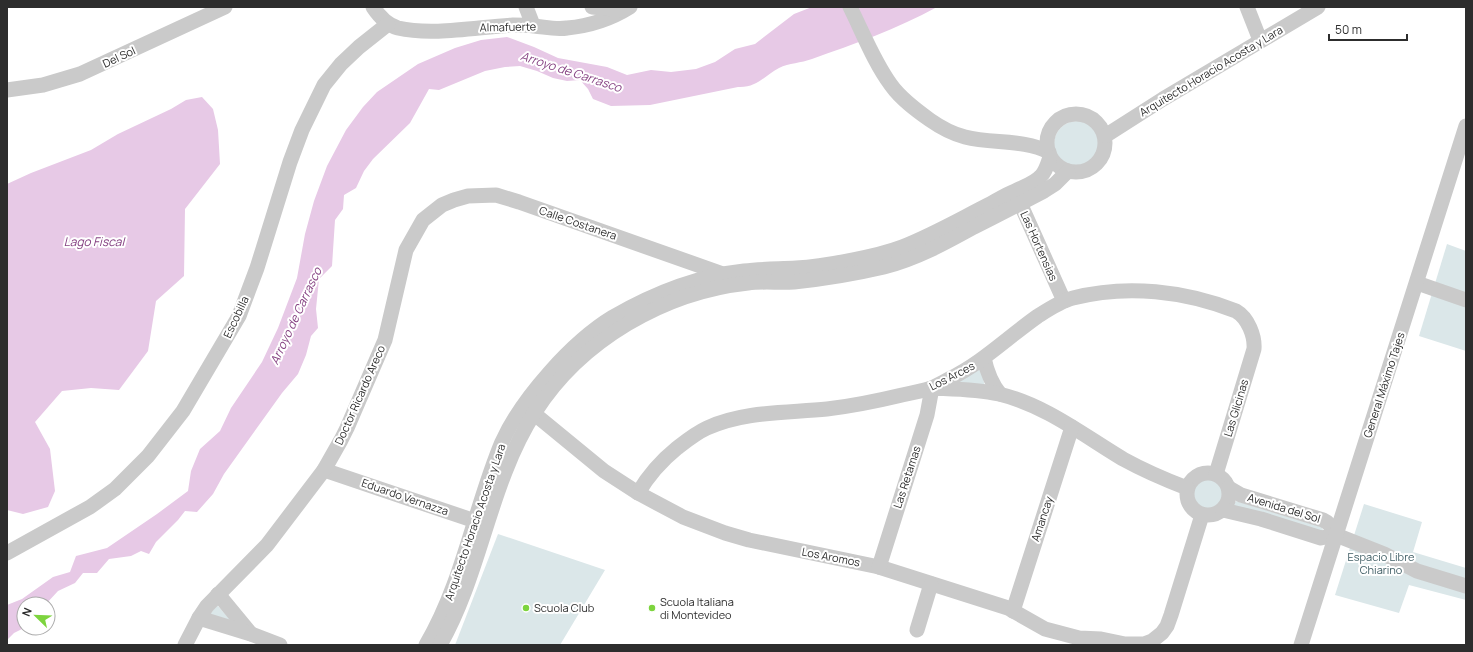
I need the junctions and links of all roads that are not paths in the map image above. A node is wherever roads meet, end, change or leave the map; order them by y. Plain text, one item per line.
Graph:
1 (225, 7) edge
2 (373, 7) edge
3 (526, 7) edge
4 (592, 7) edge
5 (850, 7) edge
6 (1247, 7) edge
7 (1318, 7) edge
8 (628, 9) edge
9 (388, 24) junction
10 (533, 25) junction
11 (1260, 40) junction
12 (7, 90) edge
13 (1466, 126) edge
14 (1049, 133) junction
15 (1105, 136) junction
16 (1028, 144) junction
17 (1050, 154) junction
18 (1068, 171) junction
19 (1017, 197) junction
20 (424, 220) joint
21 (724, 281) junction
22 (1417, 283) junction
23 (1466, 300) edge
24 (1064, 301) junction
25 (1255, 342) joint
26 (984, 358) junction
27 (932, 388) junction
28 (1000, 394) junction
29 (529, 409) junction
30 (1072, 427) junction
31 (324, 470) junction
32 (1216, 474) junction
33 (1187, 488) junction
34 (1229, 488) junction
35 (638, 493) junction
36 (1223, 510) junction
37 (1202, 515) junction
38 (481, 523) junction
39 (1336, 535) junction
40 (7, 553) edge
41 (879, 566) junction
42 (931, 584) junction
43 (1466, 586) edge
44 (218, 594) junction
45 (1013, 611) junction
46 (199, 618) junction
47 (917, 630) dead end
48 (251, 634) junction
49 (185, 645) edge
50 (280, 645) edge
51 (426, 645) edge
52 (440, 645) edge
53 (1301, 645) edge

1 - 12 street, Del Sol
2 - 9 street
3 - 10 street
4 - 8 street, Almafuerte
5 - 16 street
6 - 11 street
7 - 11 street, Arquitecto Horacio Acosta y Lara
8 - 10 street, Almafuerte
9 - 10 street, Almafuerte
9 - 40 street, Escobilla
11 - 15 street, Arquitecto Horacio Acosta y Lara
13 - 22 street, General Máximo Tajes
14 - 15 street
14 - 16 street
14 - 17 street
15 - 18 street
16 - 17 street
17 - 18 street
17 - 19 street, Arquitecto Horacio Acosta y Lara
18 - 19 street, Arquitecto Horacio Acosta y Lara
19 - 21 street, Arquitecto Horacio Acosta y Lara
19 - 24 street, Las Hortensias
20 - 21 street, Calle Costanera
20 - 31 street, Doctor Ricardo Areco
21 - 29 street, Arquitecto Horacio Acosta y Lara
22 - 23 street
22 - 39 street, General Máximo Tajes
24 - 25 street, Los Arces
24 - 26 street, Los Arces
25 - 32 street, Las Glicinas
26 - 27 street, Los Arces
26 - 28 street
27 - 28 street
27 - 35 street, Los Arces
27 - 41 street, Las Retamas
28 - 30 street
29 - 35 street, Los Aromos
29 - 38 street, Arquitecto Horacio Acosta y Lara
30 - 33 street
30 - 45 street, Amancay
31 - 38 street, Eduardo Vernazza
31 - 44 street, Doctor Ricardo Areco
32 - 33 street
32 - 34 street
33 - 37 street
34 - 36 street
34 - 39 street, Avenida del Sol
35 - 41 street, Los Aromos
36 - 37 street
36 - 39 street, Avenida del Sol
37 - 45 street, Los Aromos
38 - 51 street, Arquitecto Horacio Acosta y Lara
38 - 52 street, Arquitecto Horacio Acosta y Lara
39 - 43 street
39 - 53 street, General Máximo Tajes
41 - 42 street, Los Aromos
42 - 45 street, Los Aromos
42 - 47 street
44 - 46 street, Doctor Ricardo Areco
44 - 48 street
46 - 48 street
46 - 49 street, Doctor Ricardo Areco
48 - 50 street

